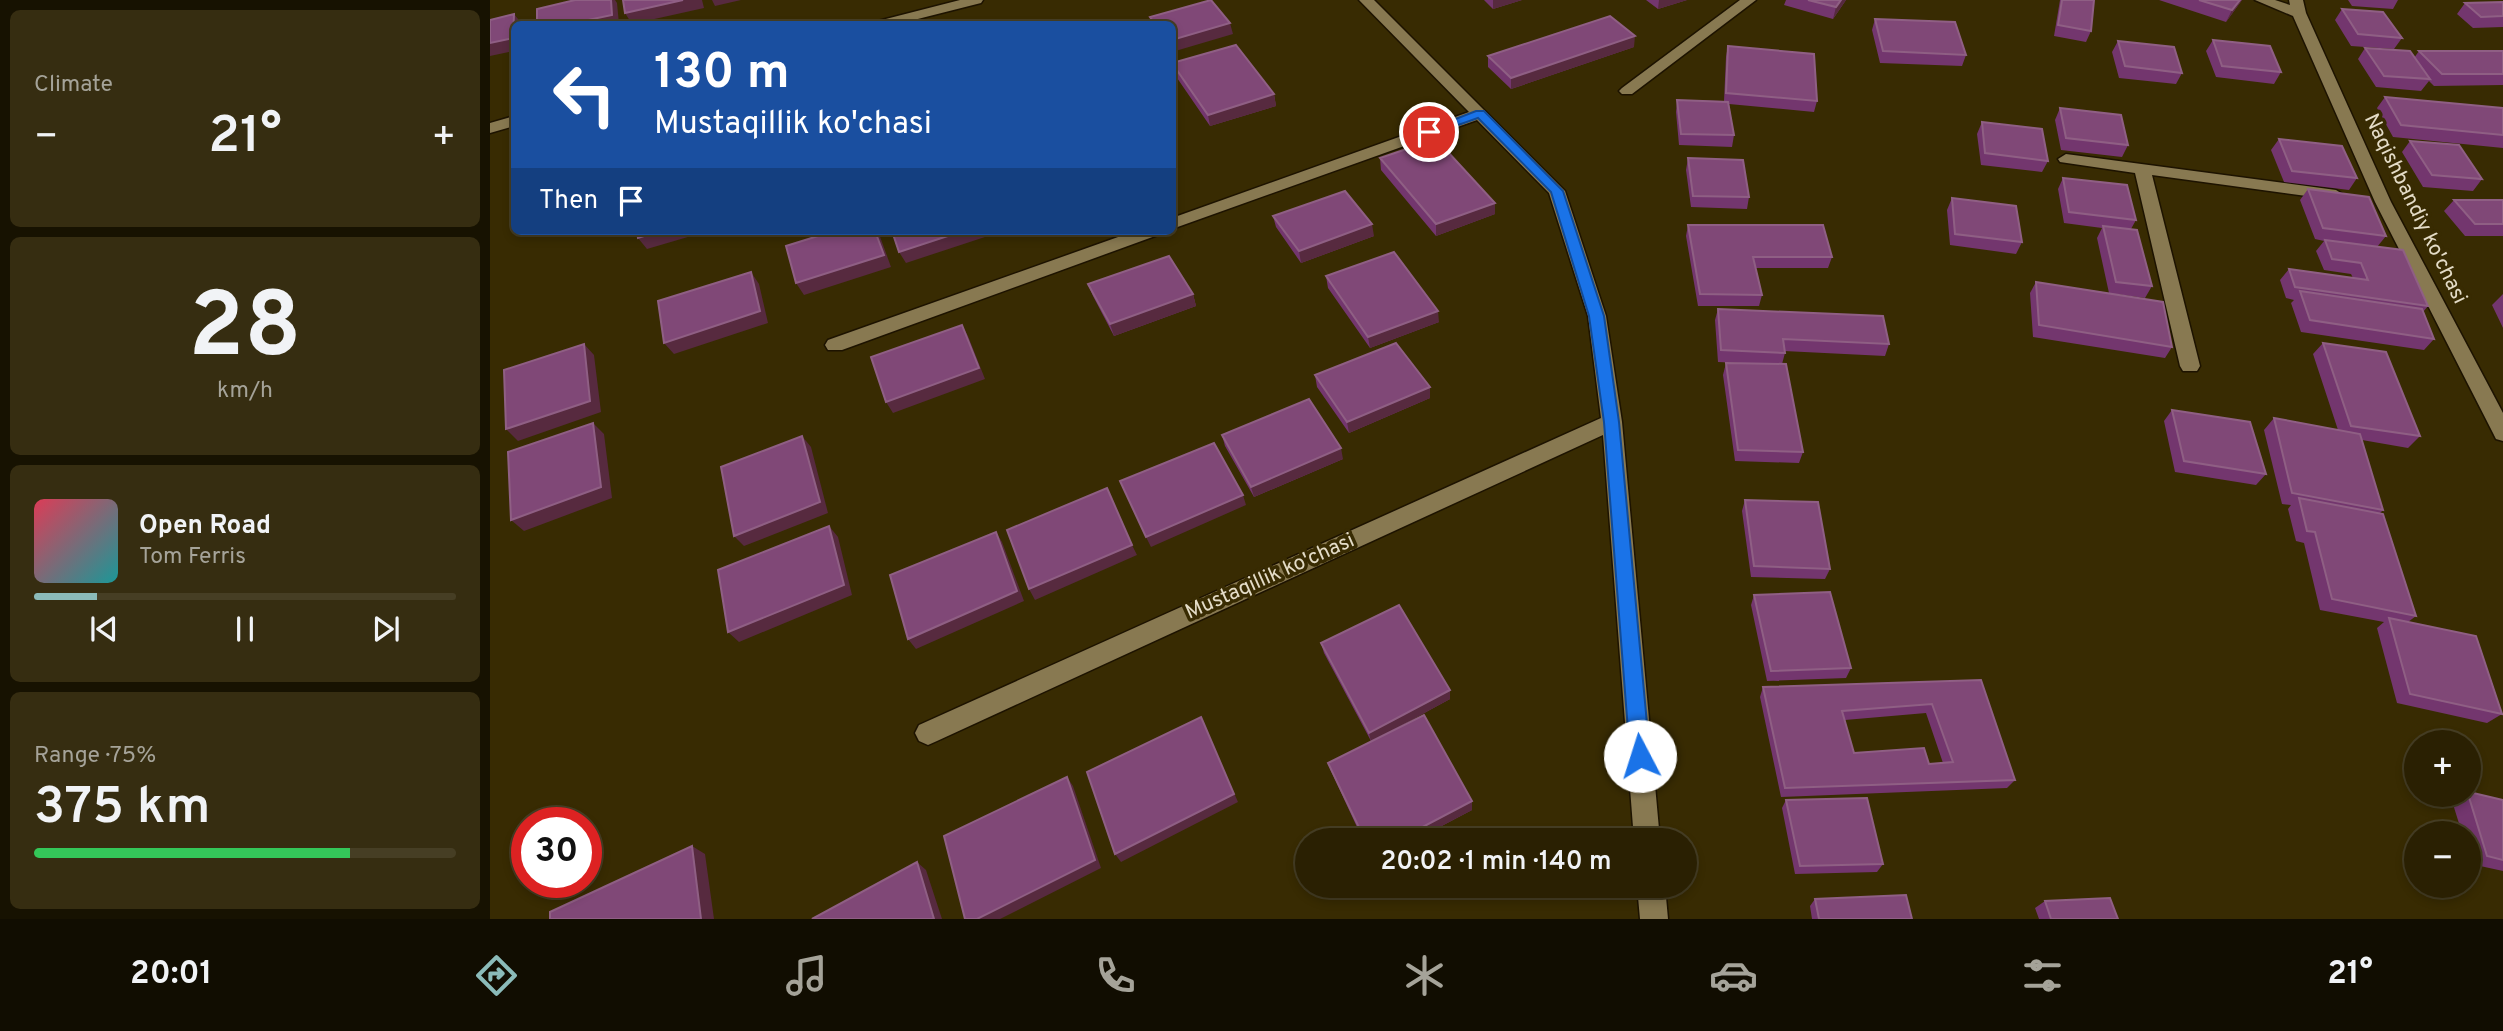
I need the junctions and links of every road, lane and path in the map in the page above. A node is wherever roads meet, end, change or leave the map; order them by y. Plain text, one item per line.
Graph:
1 (976, 0) edge
2 (1366, 0) edge
3 (1749, 0) edge
4 (2262, 0) edge
5 (2298, 6) edge
6 (895, 21) edge
7 (1628, 91) dead end
8 (1480, 113) junction
9 (511, 122) edge
10 (490, 128) edge
11 (2066, 159) dead end
12 (2142, 169) junction
13 (2369, 200) junction
14 (1176, 223) edge
15 (1141, 235) edge
16 (835, 345) dead end
17 (2190, 366) dead end
18 (1612, 422) junction
19 (2503, 433) edge
20 (928, 733) dead end
21 (1646, 828) edge
22 (1652, 898) edge
23 (1654, 919) edge

1 - 6 street
2 - 8 street
3 - 7 street
4 - 5 street
5 - 13 street, Naqishbandiy ko'chasi
8 - 14 street
8 - 18 street
9 - 10 street
11 - 12 street
12 - 13 street
12 - 17 street
13 - 19 street, Naqishbandiy ko'chasi
15 - 16 street
18 - 20 street, Mustaqillik ko'chasi
18 - 21 street
22 - 23 street

